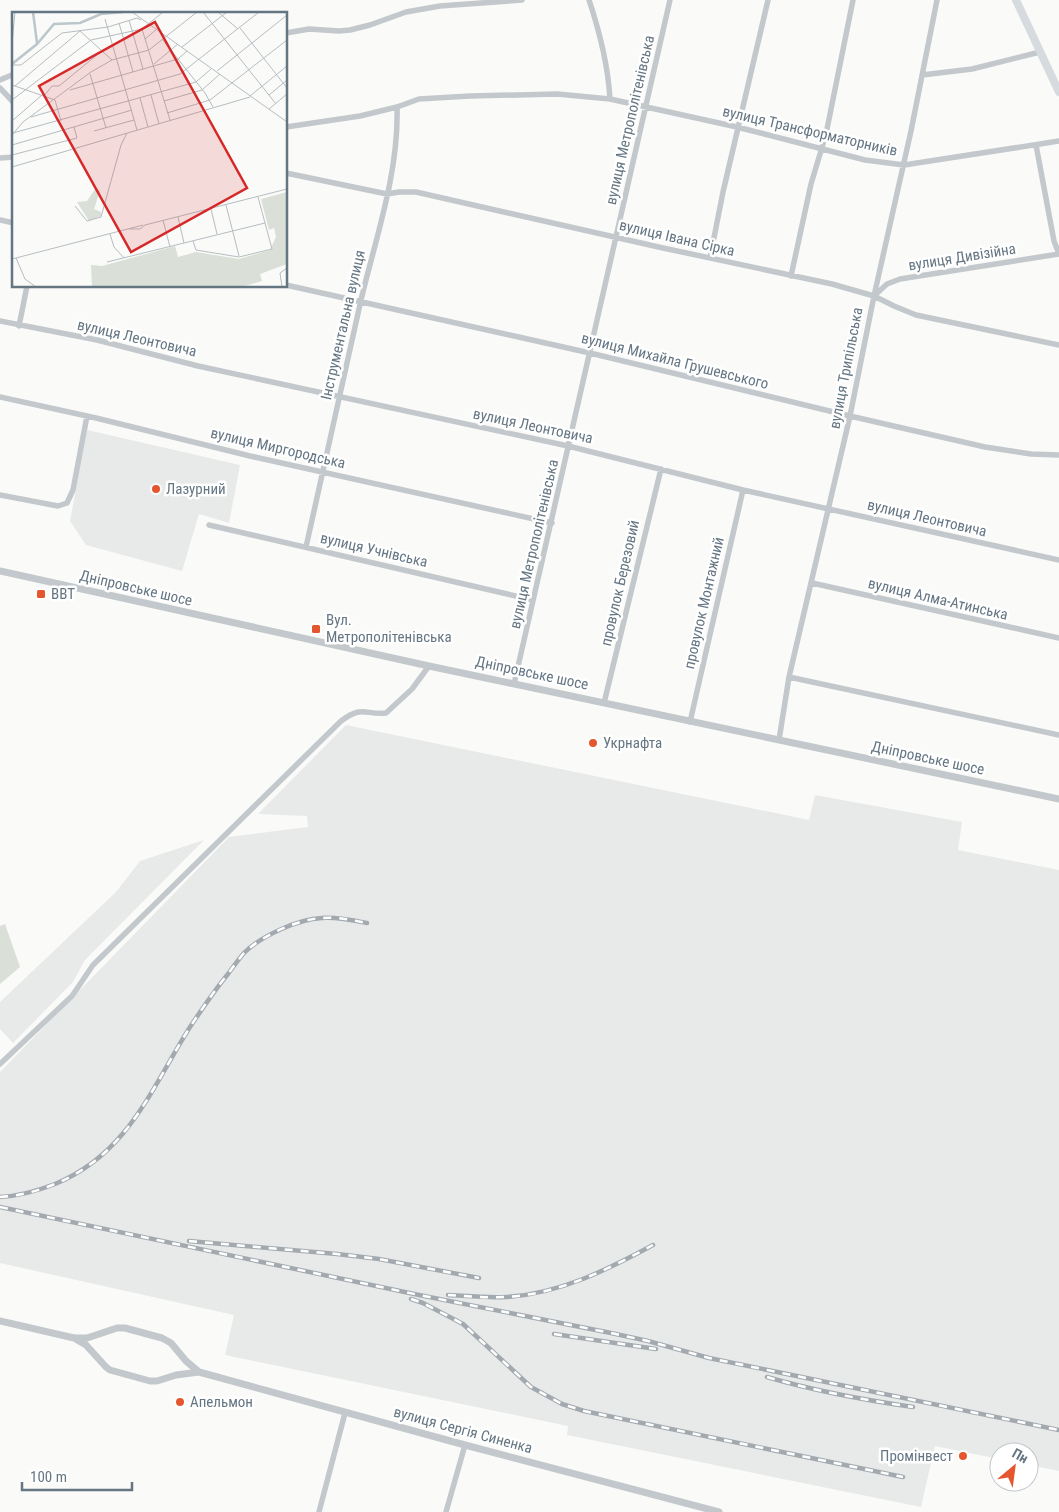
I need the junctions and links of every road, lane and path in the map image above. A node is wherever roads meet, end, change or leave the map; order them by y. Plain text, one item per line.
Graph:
1 (522, 0) edge
2 (589, 0) edge
3 (670, 0) edge
4 (768, 0) edge
5 (853, 0) edge
6 (937, 0) edge
7 (1016, 0) edge
8 (288, 33) edge
9 (1040, 52) junction
10 (12, 75) edge
11 (922, 75) junction
12 (0, 80) edge
13 (0, 88) edge
14 (1059, 92) edge
15 (610, 99) junction
16 (12, 101) edge
17 (397, 107) junction
18 (645, 107) junction
19 (288, 127) edge
20 (737, 127) junction
21 (1059, 141) edge
22 (1036, 145) junction
23 (820, 149) junction
24 (904, 165) junction
25 (288, 173) edge
26 (387, 194) junction
27 (617, 237) junction
28 (1059, 254) edge
29 (710, 258) junction
30 (791, 276) junction
31 (288, 285) edge
32 (28, 288) edge
33 (874, 296) junction
34 (361, 302) junction
35 (0, 321) edge
36 (19, 326) junction
37 (1059, 345) edge
38 (590, 353) junction
39 (339, 396) junction
40 (0, 397) edge
41 (87, 416) junction
42 (850, 416) junction
43 (568, 446) junction
44 (1059, 455) edge
45 (660, 469) junction
46 (323, 471) junction
47 (743, 490) junction
48 (0, 495) edge
49 (829, 509) junction
50 (552, 523) junction
51 (209, 526) dead end
52 (306, 548) junction
53 (1059, 560) edge
54 (0, 571) edge
55 (812, 583) junction
56 (533, 600) junction
57 (1059, 638) edge
58 (429, 666) junction
59 (789, 677) junction
60 (514, 684) junction
61 (604, 703) junction
62 (690, 722) junction
63 (1059, 736) edge
64 (779, 740) junction
65 (1059, 799) edge
66 (0, 1064) edge
67 (0, 1321) edge
68 (74, 1338) junction
69 (200, 1372) junction
70 (345, 1413) junction
71 (465, 1445) junction
72 (319, 1512) edge
73 (446, 1512) edge
74 (720, 1512) edge

1 - 8 street
2 - 15 street
3 - 18 street, вулиця Метрополітенівська
4 - 20 street
5 - 23 street
6 - 11 street, вулиця Трипільська
7 - 9 main road
9 - 11 street
9 - 14 main road
10 - 12 street
11 - 24 street, вулиця Трипільська
13 - 16 street
15 - 17 street, вулиця Трансформаторників
15 - 18 street, вулиця Трансформаторників
17 - 19 street, вулиця Трансформаторників
17 - 26 street, Інструментальна вулиця
18 - 20 street, вулиця Трансформаторників
18 - 27 street, вулиця Метрополітенівська
20 - 23 street, вулиця Трансформаторників
20 - 29 street
21 - 22 street, вулиця Трансформаторників
22 - 24 street, вулиця Трансформаторників
22 - 28 street
23 - 24 street, вулиця Трансформаторників
23 - 30 street
24 - 33 street, вулиця Трипільська
25 - 26 street, вулиця Івана Сірка
26 - 27 street, вулиця Івана Сірка
26 - 34 street, Інструментальна вулиця
27 - 29 street, вулиця Івана Сірка
27 - 38 street, вулиця Метрополітенівська
28 - 33 street, вулиця Дивізійна
29 - 30 street, вулиця Івана Сірка
30 - 33 street, вулиця Івана Сірка
31 - 34 street, вулиця Михайла Грушевського
32 - 36 street
33 - 37 street, вулиця Івана Сірка
33 - 42 street, вулиця Трипільська
34 - 38 street, вулиця Михайла Грушевського
34 - 39 street, Інструментальна вулиця
35 - 36 street, вулиця Леонтовича
36 - 39 street, вулиця Леонтовича
38 - 42 street, вулиця Михайла Грушевського
38 - 43 street, вулиця Метрополітенівська
39 - 43 street, вулиця Леонтовича
39 - 46 street, Інструментальна вулиця
40 - 41 street, вулиця Миргородська
41 - 46 street, вулиця Миргородська
41 - 48 street
42 - 44 street, вулиця Михайла Грушевського
42 - 49 street, вулиця Трипільська
43 - 45 street, вулиця Леонтовича
43 - 50 street, вулиця Метрополітенівська
45 - 47 street, вулиця Леонтовича
45 - 61 street, провулок Березовий
46 - 50 street, вулиця Миргородська
46 - 52 street, Інструментальна вулиця
47 - 49 street, вулиця Леонтовича
47 - 62 street, провулок Монтажний
49 - 53 street, вулиця Леонтовича
49 - 55 street, вулиця Трипільська
50 - 56 street, вулиця Метрополітенівська
51 - 52 street, вулиця Учнівська
52 - 56 street, вулиця Учнівська
54 - 58 street, Дніпровське шосе
55 - 57 street, вулиця Алма-Атинська
55 - 59 street, вулиця Трипільська
56 - 60 street, вулиця Метрополітенівська
58 - 60 street, Дніпровське шосе
58 - 66 street
59 - 63 street
59 - 64 street, вулиця Трипільська
60 - 61 street, Дніпровське шосе
61 - 62 street, Дніпровське шосе
62 - 64 street, Дніпровське шосе
64 - 65 street, Дніпровське шосе
67 - 68 street, вулиця Сергія Синенка
68 - 69 street, вулиця Сергія Синенка
68 - 69 street, вулиця Сергія Синенка
69 - 70 street, вулиця Сергія Синенка
70 - 71 street, вулиця Сергія Синенка
70 - 72 street
71 - 73 street
71 - 74 street, вулиця Сергія Синенка

